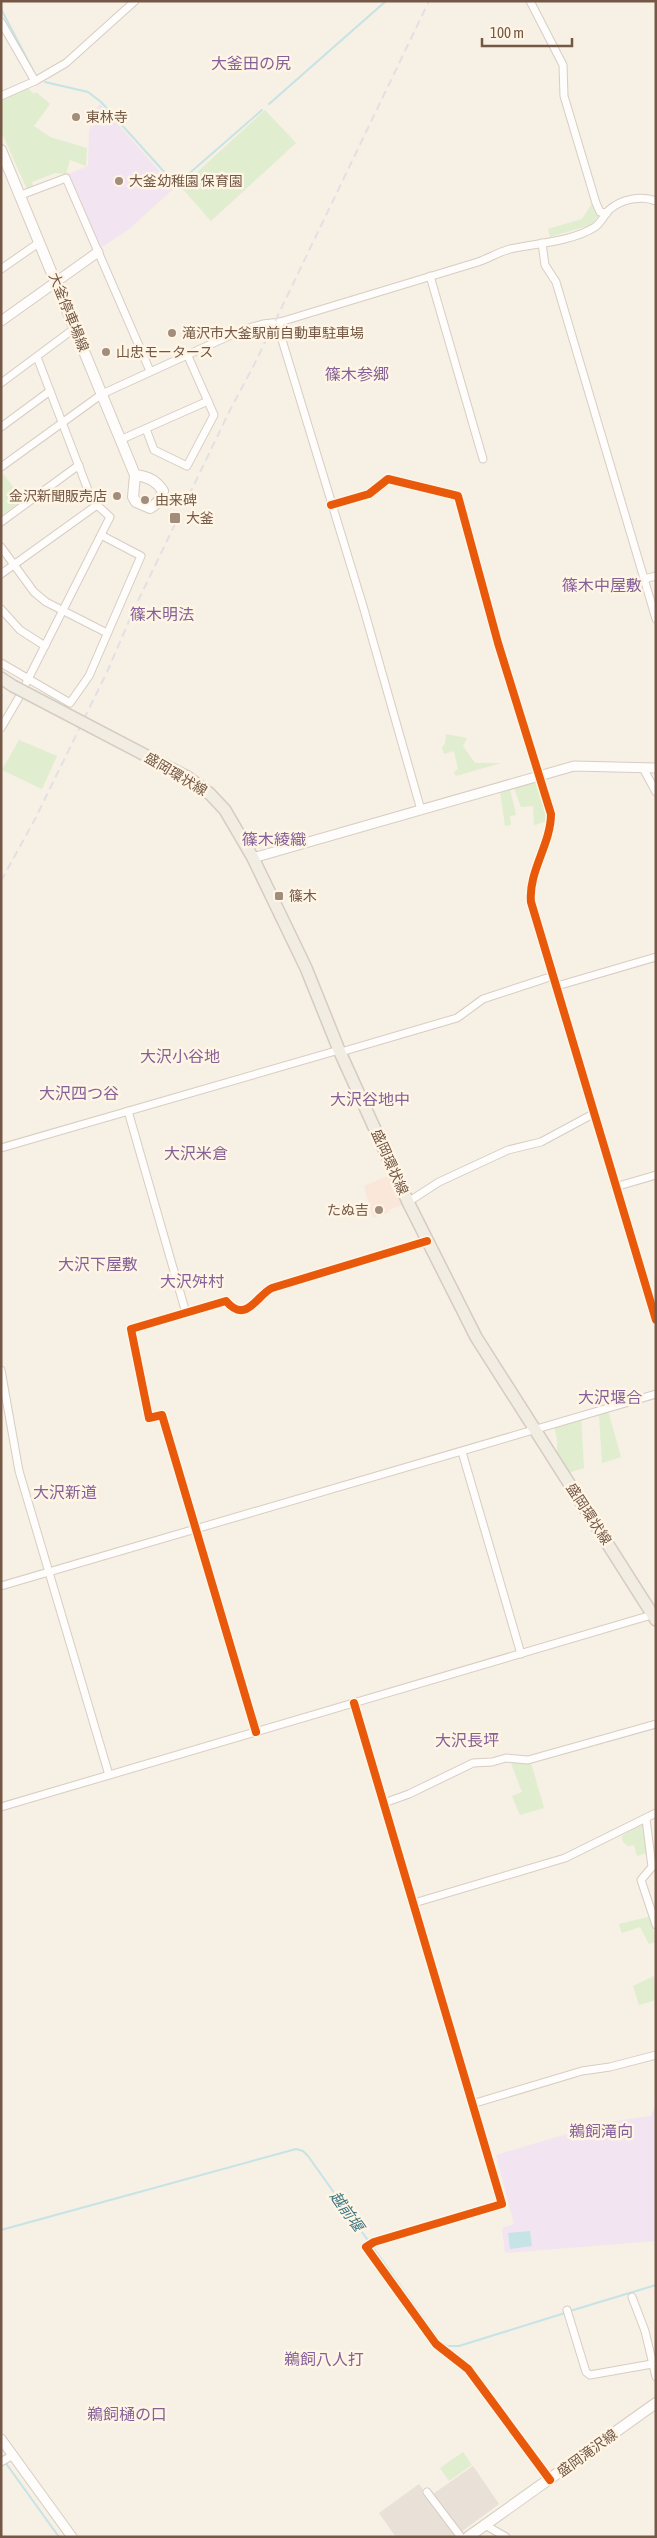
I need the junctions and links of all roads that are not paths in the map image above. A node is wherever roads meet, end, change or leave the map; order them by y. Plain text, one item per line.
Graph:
1 (136, 1) edge
2 (530, 1) edge
3 (1, 22) edge
4 (35, 81) junction
5 (1, 96) edge
6 (1, 150) edge
7 (21, 194) junction
8 (656, 201) edge
9 (607, 213) junction
10 (40, 242) junction
11 (542, 243) junction
12 (98, 252) junction
13 (1, 268) edge
14 (430, 276) junction
15 (55, 280) junction
16 (1, 321) edge
17 (280, 322) junction
18 (75, 328) junction
19 (187, 354) junction
20 (37, 357) junction
21 (150, 371) junction
22 (1, 383) edge
23 (50, 390) junction
24 (102, 394) junction
25 (208, 401) junction
26 (62, 423) junction
27 (1, 426) edge
28 (146, 429) junction
29 (120, 440) junction
30 (483, 459) dead end
31 (2, 466) edge
32 (79, 466) junction
33 (135, 475) dead end
34 (331, 504) junction
35 (97, 505) junction
36 (1, 522) edge
37 (101, 535) junction
38 (1, 547) edge
39 (14, 564) junction
40 (1, 574) edge
41 (656, 576) edge
42 (644, 579) junction
43 (1, 609) edge
44 (62, 611) junction
45 (656, 619) edge
46 (107, 633) junction
47 (45, 646) junction
48 (1, 663) edge
49 (1, 678) edge
50 (28, 679) junction
51 (1, 728) edge
52 (643, 768) junction
53 (656, 768) edge
54 (540, 775) junction
55 (656, 792) edge
56 (421, 810) junction
57 (253, 858) junction
58 (656, 957) edge
59 (553, 976) junction
60 (557, 986) junction
61 (340, 1051) junction
62 (128, 1111) junction
63 (593, 1114) junction
64 (1, 1148) edge
65 (656, 1175) edge
66 (615, 1187) junction
67 (408, 1202) junction
68 (427, 1241) junction
69 (186, 1313) junction
70 (656, 1320) edge
71 (1, 1370) edge
72 (656, 1394) edge
73 (533, 1428) junction
74 (462, 1452) junction
75 (196, 1528) junction
76 (50, 1572) junction
77 (1, 1586) edge
78 (655, 1616) edge
79 (521, 1654) junction
80 (354, 1703) junction
81 (656, 1724) edge
82 (256, 1732) junction
83 (109, 1775) junction
84 (384, 1803) junction
85 (1, 1807) edge
86 (656, 1813) edge
87 (646, 1819) junction
88 (414, 1903) junction
89 (656, 1925) edge
90 (656, 2056) edge
91 (472, 2104) junction
92 (632, 2297) dead end
93 (568, 2312) dead end
94 (652, 2364) junction
95 (656, 2376) edge
96 (656, 2403) edge
97 (1, 2438) edge
98 (6, 2460) edge
99 (550, 2480) junction
100 (428, 2492) dead end
101 (485, 2525) junction
102 (72, 2537) edge
103 (461, 2537) edge
104 (468, 2537) edge
105 (506, 2537) edge

1 - 4 street
2 - 9 street
3 - 4 street
4 - 5 street
6 - 7 main road, 大釜停車場線
7 - 10 main road, 大釜停車場線
7 - 12 street
8 - 9 street
9 - 11 street
10 - 13 street
10 - 15 main road, 大釜停車場線
11 - 14 street
11 - 42 street
12 - 15 street
12 - 21 street
14 - 17 street
14 - 30 street
15 - 16 street
15 - 18 main road, 大釜停車場線
17 - 19 street
17 - 34 street
18 - 20 street
18 - 24 main road, 大釜停車場線
19 - 21 street
19 - 25 street
20 - 22 street
20 - 23 street
21 - 24 street
23 - 26 street
23 - 27 street
24 - 26 street
24 - 29 main road, 大釜停車場線
25 - 28 street
25 - 28 street
26 - 31 street
26 - 32 street
28 - 29 street
29 - 33 main road, 大釜停車場線
32 - 35 street
32 - 36 street
34 - 54 street
34 - 56 street
35 - 37 street
35 - 39 street
37 - 44 street
37 - 46 street
38 - 39 street
39 - 40 street
39 - 44 street
41 - 42 street
42 - 45 street
43 - 47 street
44 - 46 street
44 - 47 street
46 - 50 street
47 - 50 street
48 - 50 street
49 - 57 main road, 盛岡環状線, bridge
50 - 51 street
52 - 53 street
52 - 54 street
52 - 55 street
54 - 56 street
54 - 59 street
56 - 57 street
57 - 61 main road, 盛岡環状線
58 - 60 street
59 - 60 street
59 - 61 street
60 - 63 street
61 - 62 street
61 - 67 main road, 盛岡環状線
62 - 64 street
62 - 69 street
63 - 66 street
63 - 67 street
65 - 66 street
66 - 70 street
67 - 68 main road, 盛岡環状線
68 - 69 street
68 - 73 main road, 盛岡環状線
69 - 75 street
71 - 76 street
72 - 73 street
73 - 74 street
73 - 78 main road, 盛岡環状線
74 - 75 street
74 - 79 street
75 - 76 street
75 - 82 street
76 - 77 street
76 - 83 street
78 - 79 street
79 - 80 street
80 - 82 street
80 - 84 street
81 - 84 street
82 - 83 street
83 - 85 street
84 - 88 street
86 - 87 street
87 - 88 street
87 - 89 street
88 - 91 street
90 - 91 street
91 - 99 street
92 - 94 street
93 - 94 street
94 - 95 street
96 - 99 main road, 盛岡滝沢線
97 - 98 street
98 - 102 street
99 - 101 main road, 盛岡滝沢線
100 - 103 street
101 - 104 main road, 盛岡滝沢線
101 - 105 street

